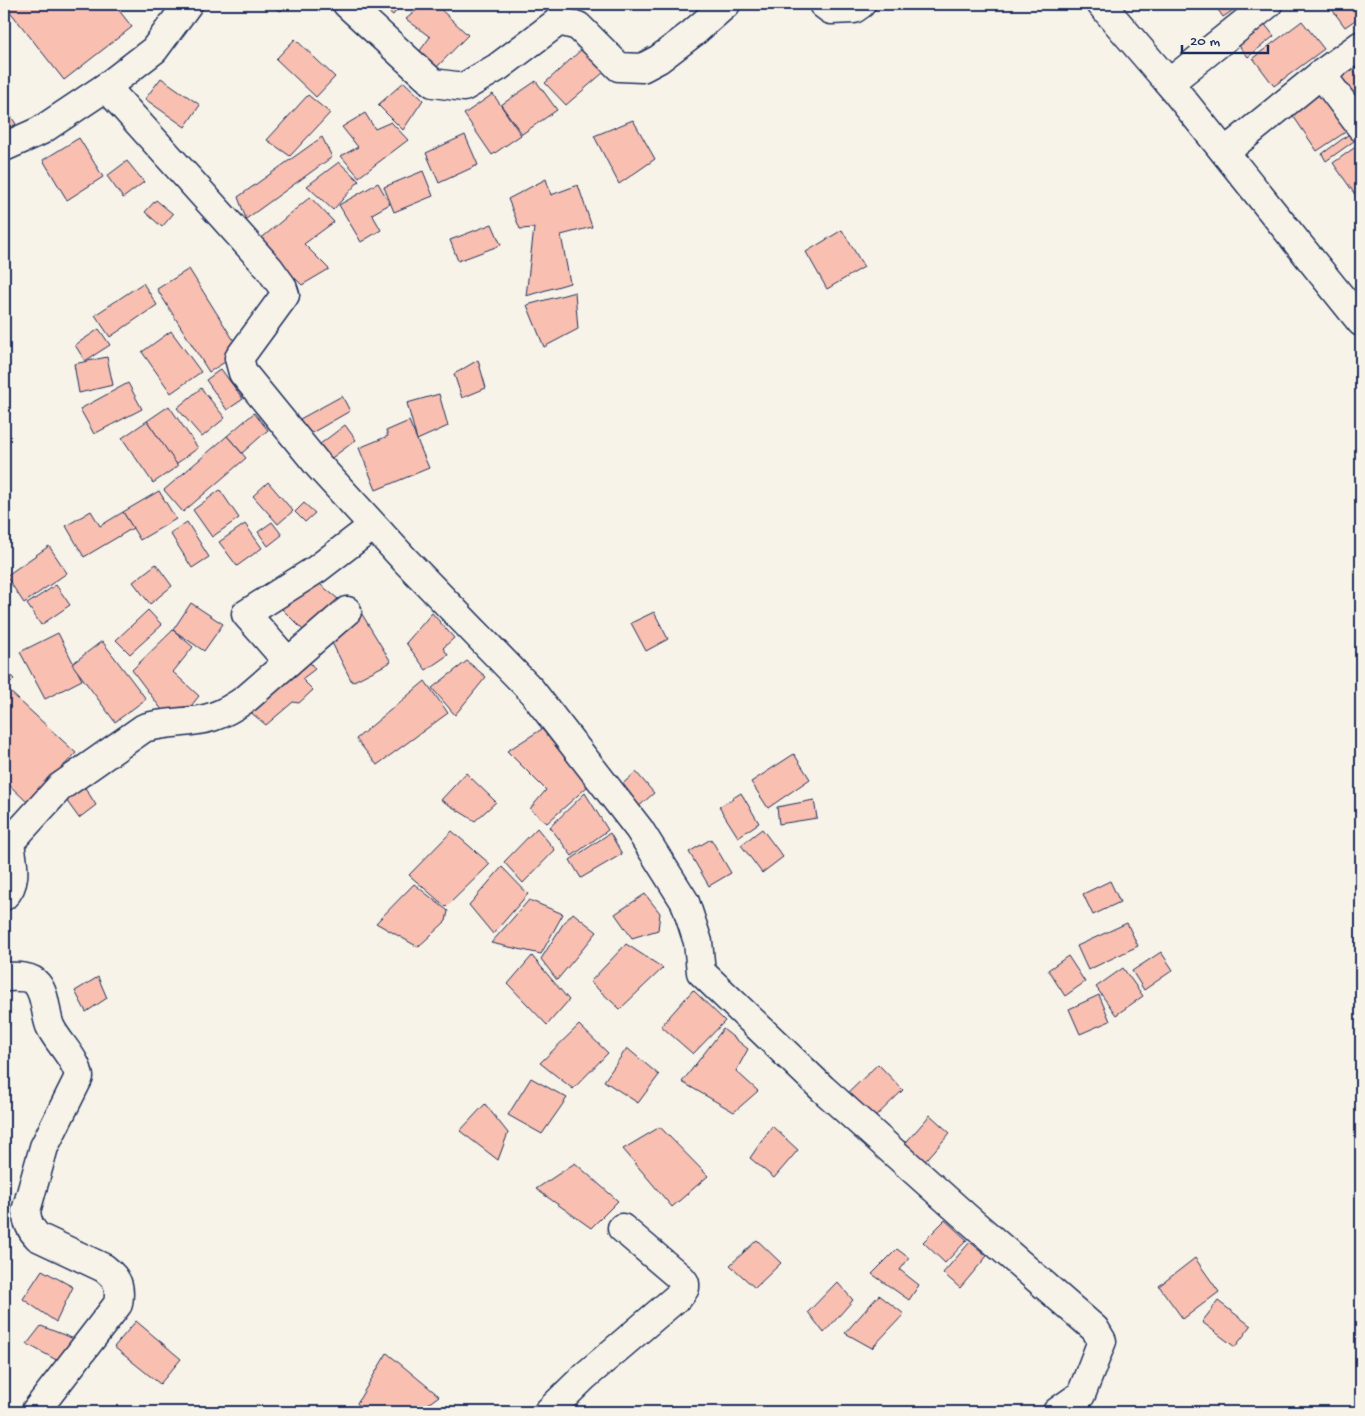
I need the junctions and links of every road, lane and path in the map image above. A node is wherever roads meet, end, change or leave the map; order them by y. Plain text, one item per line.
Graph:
1 (188, 4) edge
2 (346, 4) edge
3 (726, 4) edge
4 (822, 4) edge
5 (861, 4) edge
6 (1268, 4) edge
7 (1114, 8) edge
8 (1361, 45) edge
9 (1321, 74) junction
10 (1169, 83) junction
11 (106, 87) junction
12 (1361, 127) edge
13 (4, 147) edge
14 (1225, 152) junction
15 (1361, 322) edge
16 (373, 526) junction
17 (347, 611) dead end
18 (288, 662) junction
19 (7, 839) edge
20 (4, 896) edge
21 (4, 977) edge
22 (622, 1228) dead end
23 (35, 1412) edge
24 (548, 1412) edge
25 (1057, 1412) edge

1 - 11 street
2 - 3 street
4 - 5 street
6 - 10 street
7 - 10 street
8 - 9 street
9 - 12 street
9 - 14 street
10 - 14 street
11 - 13 street
11 - 16 street
14 - 15 street
16 - 18 street
16 - 25 street
17 - 18 street
18 - 19 street
19 - 20 street
21 - 23 street
22 - 24 street

